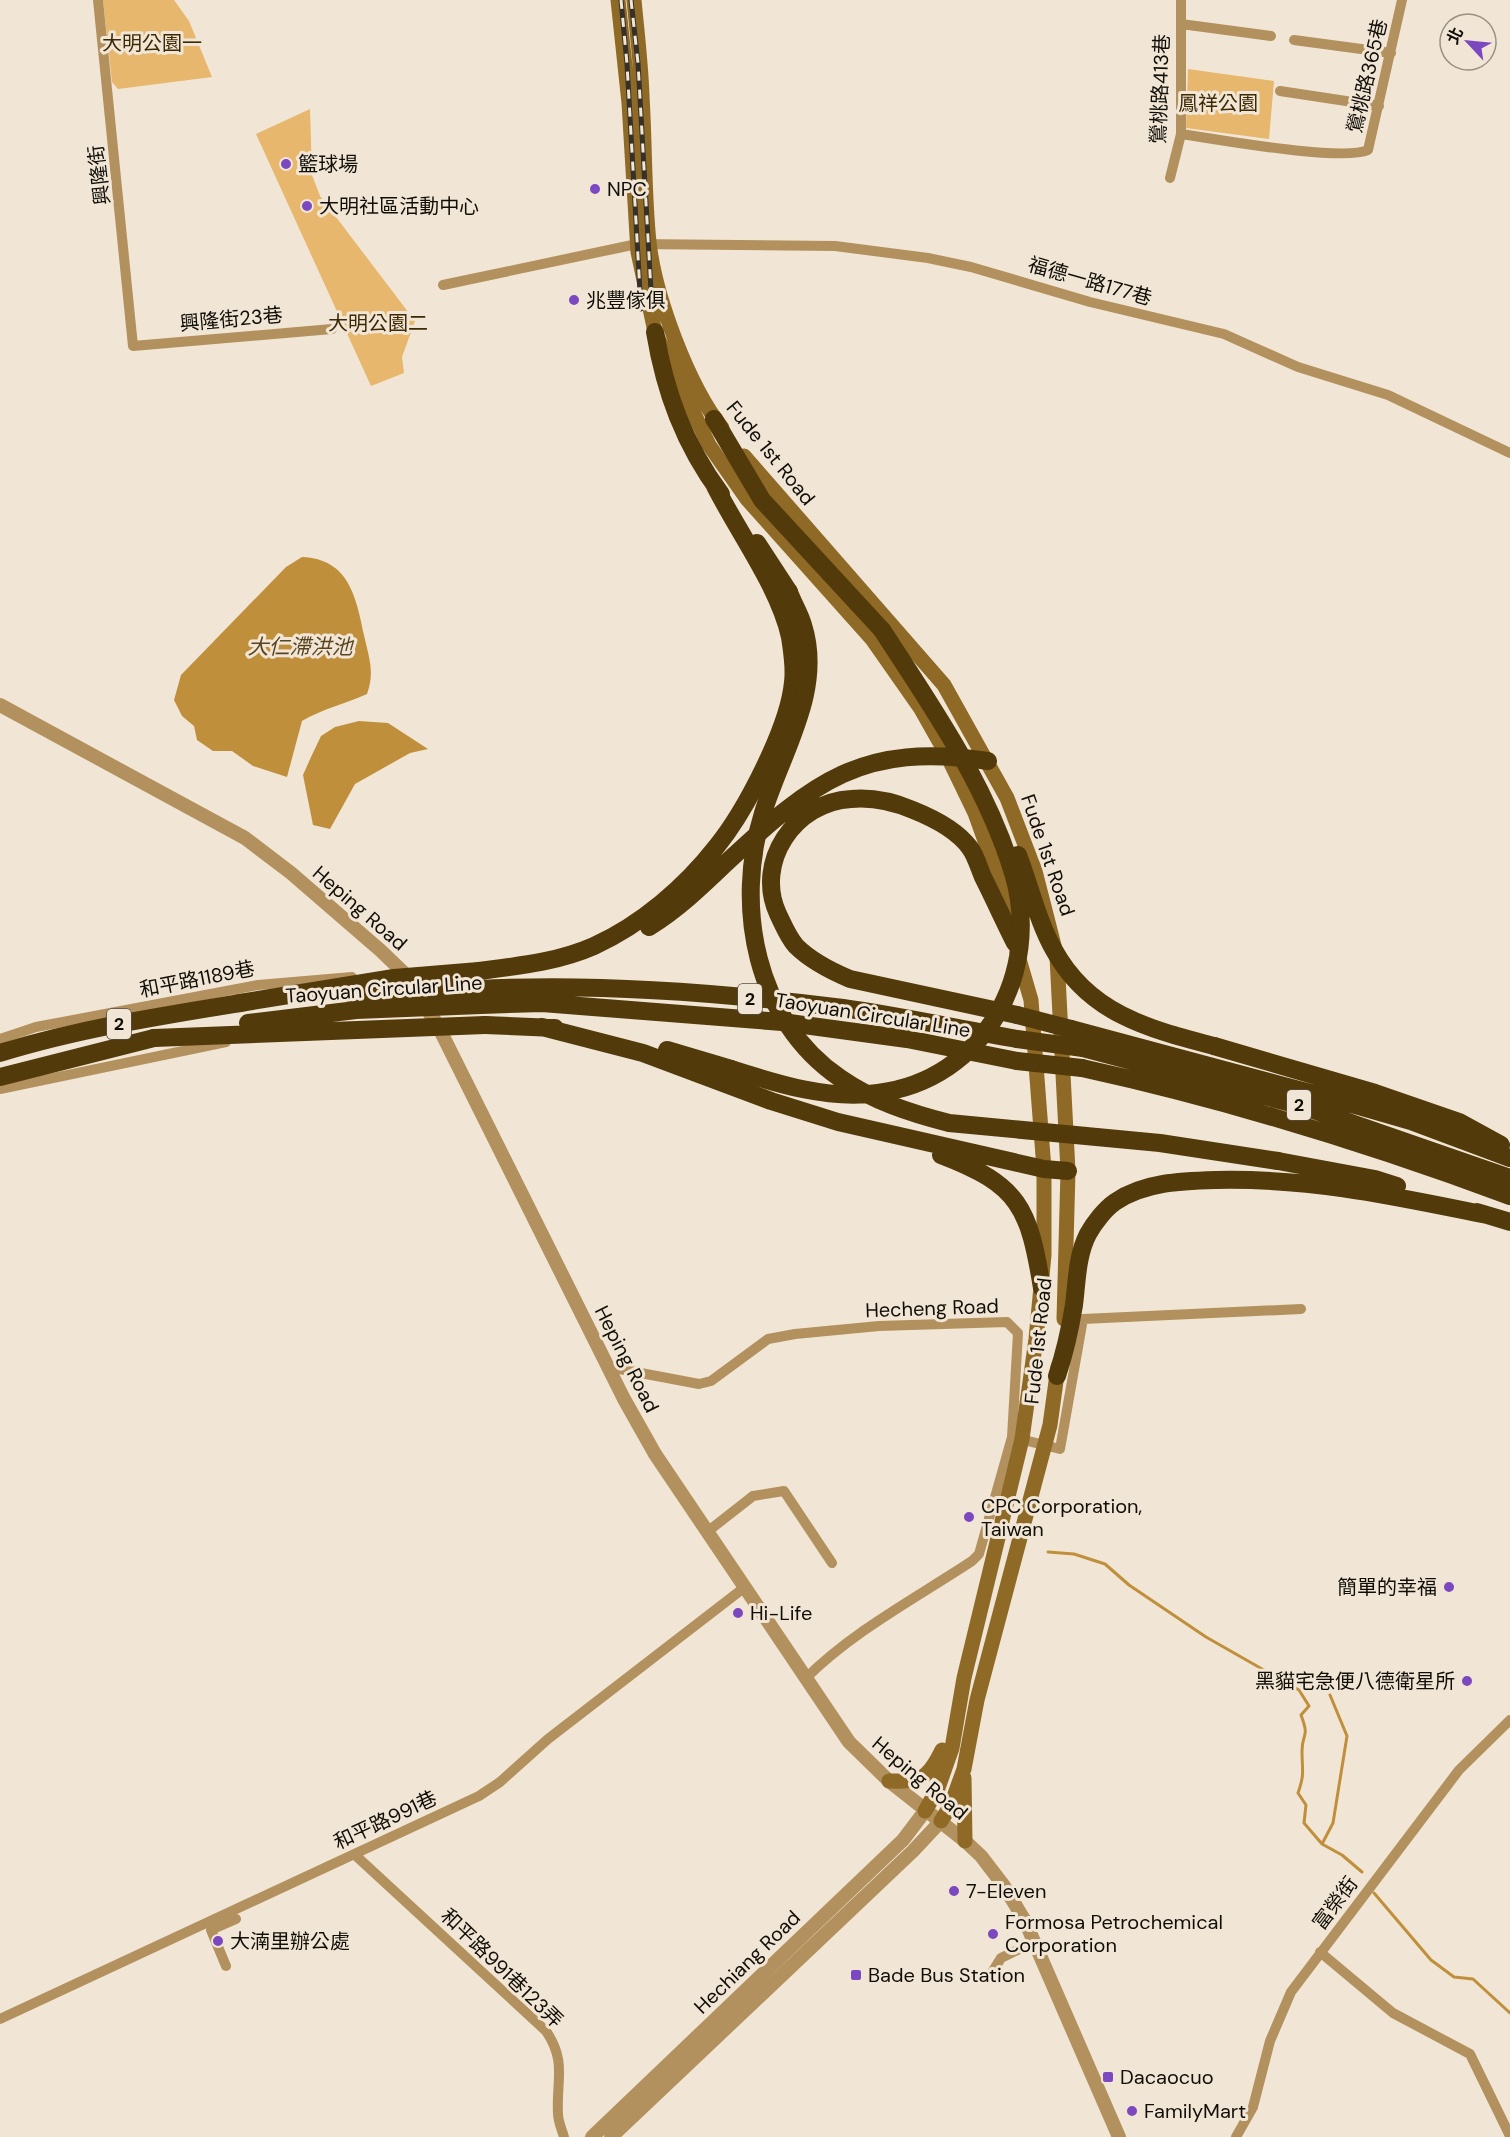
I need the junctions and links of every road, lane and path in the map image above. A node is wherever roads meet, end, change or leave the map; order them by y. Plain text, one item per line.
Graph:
1 (98, 0) edge
2 (618, 0) edge
3 (634, 0) edge
4 (1181, 0) edge
5 (1402, 0) edge
6 (1181, 24) junction
7 (1271, 36) dead end
8 (1294, 40) dead end
9 (1391, 54) junction
10 (1280, 91) dead end
11 (1379, 106) junction
12 (1181, 134) junction
13 (1170, 178) dead end
14 (643, 244) junction
15 (443, 285) dead end
16 (332, 329) dead end
17 (655, 332) junction
18 (133, 346) joint
19 (714, 419) junction
20 (1510, 453) edge
21 (715, 486) junction
22 (882, 630) junction
23 (0, 705) edge
24 (966, 722) junction
25 (933, 731) junction
26 (947, 755) junction
27 (988, 761) junction
28 (1015, 943) junction
29 (403, 972) junction
30 (480, 989) junction
31 (437, 1024) junction
32 (542, 1027) junction
33 (154, 1038) junction
34 (0, 1039) edge
35 (0, 1053) edge
36 (0, 1077) edge
37 (0, 1089) edge
38 (889, 1135) junction
39 (1510, 1150) edge
40 (1510, 1158) edge
41 (1044, 1169) junction
42 (1068, 1171) junction
43 (1510, 1178) edge
44 (1510, 1196) edge
45 (1487, 1215) junction
46 (1510, 1222) edge
47 (1042, 1288) junction
48 (1300, 1309) dead end
49 (609, 1367) junction
50 (1057, 1376) junction
51 (1017, 1438) junction
52 (1044, 1445) junction
53 (707, 1532) junction
54 (832, 1563) dead end
55 (745, 1587) junction
56 (964, 1678) junction
57 (805, 1679) junction
58 (1510, 1720) edge
59 (964, 1769) junction
60 (889, 1781) junction
61 (925, 1811) junction
62 (941, 1821) junction
63 (965, 1841) junction
64 (354, 1854) junction
65 (236, 1919) dead end
66 (1034, 1942) junction
67 (1320, 1952) junction
68 (226, 1966) dead end
69 (988, 1979) dead end
70 (0, 2019) edge
71 (1510, 2136) edge
72 (564, 2137) edge
73 (592, 2137) edge
74 (611, 2137) edge
75 (1119, 2137) edge
76 (1236, 2137) edge

1 - 18 street, 興隆街
2 - 14 main road, Fude 1st Road
3 - 14 main road, Fude 1st Road
4 - 6 street, 鶯桃路413巷
5 - 9 street, 鶯桃路365巷
6 - 7 street
6 - 12 street, 鶯桃路413巷
8 - 9 street
9 - 11 street, 鶯桃路365巷
10 - 11 street
11 - 12 street, 鶯桃路365巷
12 - 13 street, 鶯桃路413巷
14 - 15 street, 福德一路177巷
14 - 17 main road, Fude 1st Road
14 - 19 main road, Fude 1st Road
14 - 20 street, 福德一路177巷
16 - 18 street, 興隆街23巷
17 - 21 highway
17 - 25 main road, Fude 1st Road
19 - 22 highway
19 - 24 main road, Fude 1st Road
21 - 30 highway
21 - 45 highway, bridge
22 - 32 highway, bridge
22 - 39 highway, bridge
23 - 29 street, Heping Road
24 - 25 main road
24 - 27 main road, Fude 1st Road
25 - 26 main road, Fude 1st Road
26 - 27 highway
26 - 28 main road, Fude 1st Road
26 - 30 highway
27 - 42 main road, Fude 1st Road
28 - 40 highway, bridge
28 - 41 main road, Fude 1st Road
29 - 31 street, Heping Road
29 - 34 street, 和平路1189巷
30 - 33 highway, Taoyuan Circular Line / 2, bridge
30 - 35 highway, 2, bridge
30 - 43 highway, Taoyuan Circular Line / 2, bridge
30 - 44 highway, Taoyuan Circular Line / 2, bridge
31 - 37 street
31 - 49 street, Heping Road
32 - 33 highway, bridge
32 - 38 highway
33 - 36 highway, Taoyuan Circular Line / 2
38 - 41 highway
38 - 47 highway
41 - 42 highway
41 - 47 main road, Fude 1st Road
42 - 50 main road, Fude 1st Road
45 - 46 highway
45 - 50 highway
47 - 51 main road, Fude 1st Road
48 - 52 street
49 - 51 street, Hecheng Road
49 - 53 street, Heping Road
50 - 52 main road, Fude 1st Road
51 - 52 street
51 - 56 main road, Fude 1st Road
51 - 57 street, Hecheng Road
52 - 59 main road, Fude 1st Road
53 - 54 street
53 - 55 street, Heping Road
55 - 57 street, Heping Road
55 - 64 street, 和平路991巷
56 - 60 main road
56 - 61 main road, Fude 1st Road
57 - 60 street, Heping Road
58 - 67 street, 富榮街
59 - 62 main road, Fude 1st Road
59 - 63 main road
60 - 61 street, Heping Road
61 - 62 street, Heping Road
61 - 73 street, Hechiang Road
62 - 63 street, Heping Road
62 - 74 street, Hechiang Road
63 - 66 street, Heping Road
64 - 70 street, 和平路991巷
64 - 72 street, 和平路991巷123弄
65 - 68 street
66 - 69 street
66 - 75 street, Heping Road
67 - 71 street
67 - 76 street, 富榮街

